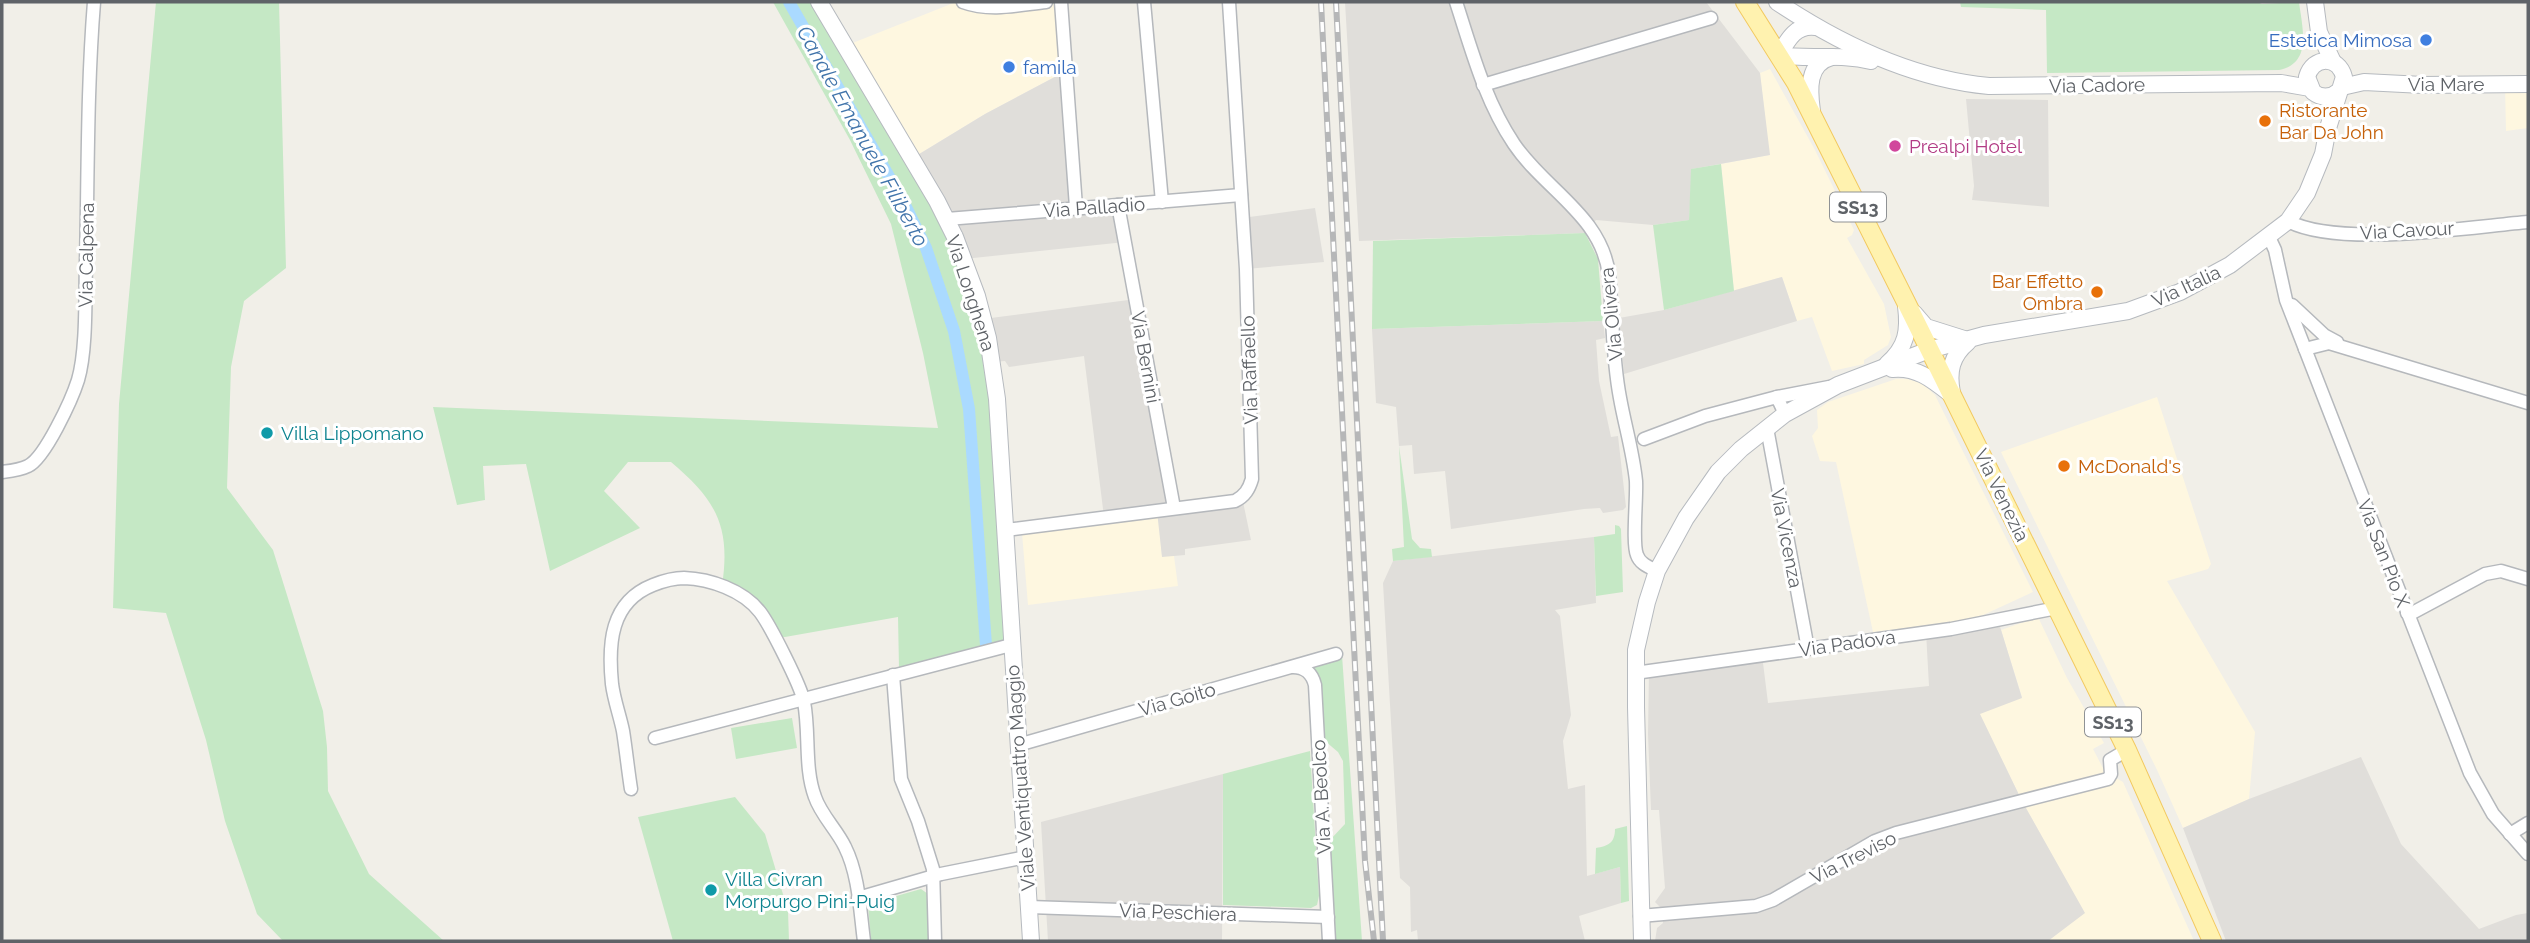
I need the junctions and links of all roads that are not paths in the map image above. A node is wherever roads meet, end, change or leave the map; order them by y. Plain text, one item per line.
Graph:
1 (94, 2) edge
2 (820, 2) edge
3 (963, 2) edge
4 (1046, 2) edge
5 (1061, 2) edge
6 (1144, 2) edge
7 (1229, 2) edge
8 (1455, 2) edge
9 (1745, 2) edge
10 (1777, 2) edge
11 (2315, 2) edge
12 (1711, 18) dead end
13 (1816, 26) junction
14 (2319, 32) junction
15 (1779, 55) junction
16 (1840, 55) junction
17 (1914, 71) junction
18 (2339, 78) junction
19 (2312, 80) junction
20 (2528, 84) edge
21 (1483, 85) junction
22 (1812, 113) junction
23 (2328, 128) junction
24 (1241, 195) junction
25 (1162, 202) junction
26 (1118, 205) junction
27 (1076, 207) junction
28 (947, 219) junction
29 (2288, 221) junction
30 (2528, 222) edge
31 (2269, 237) junction
32 (1905, 300) junction
33 (2287, 300) junction
34 (2300, 334) junction
35 (2324, 335) junction
36 (1970, 340) junction
37 (2346, 347) junction
38 (2305, 349) junction
39 (1929, 350) junction
40 (1879, 370) junction
41 (1839, 385) junction
42 (1953, 396) junction
43 (1777, 397) junction
44 (2528, 403) edge
45 (1785, 414) junction
46 (1767, 428) junction
47 (1644, 439) dead end
48 (2, 472) edge
49 (1174, 508) junction
50 (1006, 530) junction
51 (1657, 571) junction
52 (1008, 578) joint
53 (2528, 579) edge
54 (2057, 608) junction
55 (2407, 613) junction
56 (1012, 645) junction
57 (1808, 649) junction
58 (1336, 653) dead end
59 (1292, 667) junction
60 (1635, 673) junction
61 (893, 675) junction
62 (804, 700) junction
63 (655, 738) dead end
64 (1018, 745) junction
65 (2127, 750) junction
66 (631, 789) dead end
67 (2528, 823) edge
68 (2510, 834) junction
69 (2528, 854) edge
70 (1026, 857) junction
71 (933, 877) junction
72 (858, 898) junction
73 (1029, 907) junction
74 (1640, 916) junction
75 (1328, 917) junction
76 (864, 941) edge
77 (935, 941) edge
78 (1031, 941) edge
79 (1329, 941) edge
80 (1642, 941) edge
81 (2212, 941) edge

1 - 48 street, Via Calpena
2 - 28 street, Via Longhena
3 - 4 street
5 - 27 street
6 - 25 street
7 - 24 street, Via Raffaello
8 - 21 street, Via Olivera
9 - 15 main road, SS13
10 - 13 street
11 - 14 street
12 - 21 street
13 - 15 street
13 - 17 street
14 - 18 street
14 - 19 street
15 - 16 street
15 - 22 main road, Via Venezia / SS13
16 - 17 street
16 - 22 street
17 - 19 street, Via Cadore
18 - 19 street, Via Cadore
18 - 19 street, Via Cadore
18 - 20 street, Via Mare
18 - 23 street, Via Italia
19 - 23 street
21 - 51 street, Via Olivera
22 - 32 main road, Via Venezia / SS13
23 - 29 street, Via Italia
24 - 25 street, Via Palladio
24 - 49 street, Via Raffaello
25 - 26 street, Via Palladio
26 - 27 street, Via Palladio
26 - 49 street, Via Bernini
27 - 28 street, Via Palladio
28 - 50 street, Via Longhena
29 - 30 street, Via Cavour
29 - 31 street, Via Italia
31 - 33 street, Via San Pio X
31 - 36 street, Via Italia
32 - 36 street, Via Italia
32 - 39 main road, Via Venezia / SS13
32 - 40 street, Via Italia
33 - 34 street, Via San Pio X
33 - 35 street
34 - 35 street
34 - 38 street, Via San Pio X
35 - 37 street
36 - 39 street, Via Italia
36 - 42 street
37 - 38 street
37 - 44 street
38 - 55 street, Via San Pio X
39 - 40 street, Via Italia
39 - 42 main road, Via Venezia / SS13
40 - 41 street, Via Italia
40 - 42 street, Via Italia
41 - 43 street
41 - 45 street, Via Italia
42 - 54 main road, Via Venezia / SS13
43 - 45 street
43 - 47 street
45 - 46 street, Via Italia
46 - 51 street, Via Italia
46 - 57 street, Via Vicenza
49 - 50 street, Via Raffaello
50 - 52 street, Via Longhena
51 - 60 street, Via Italia
52 - 56 street, Viale Ventiquattro Maggio
53 - 55 street
54 - 57 street, Via Padova
54 - 65 main road, Via Venezia / SS13
55 - 68 street, Via San Pio X
56 - 61 street
56 - 64 street, Viale Ventiquattro Maggio
57 - 60 street, Via Padova
58 - 59 street, Via Goito
59 - 64 street, Via Goito
59 - 75 street, Via A. Beolco
60 - 74 street, Via Italia
61 - 62 street
61 - 71 street
62 - 63 street
62 - 66 street
62 - 72 street
64 - 70 street, Viale Ventiquattro Maggio
65 - 74 street, Via Treviso
65 - 81 main road, Via Venezia / SS13
67 - 68 street
68 - 69 street, Via San Pio X
70 - 71 street
70 - 73 street, Viale Ventiquattro Maggio
71 - 72 street
71 - 77 street
72 - 76 street
73 - 75 street, Via Peschiera
73 - 78 street, Viale Ventiquattro Maggio
74 - 80 street, Via Italia
75 - 79 street, Via A. Beolco

